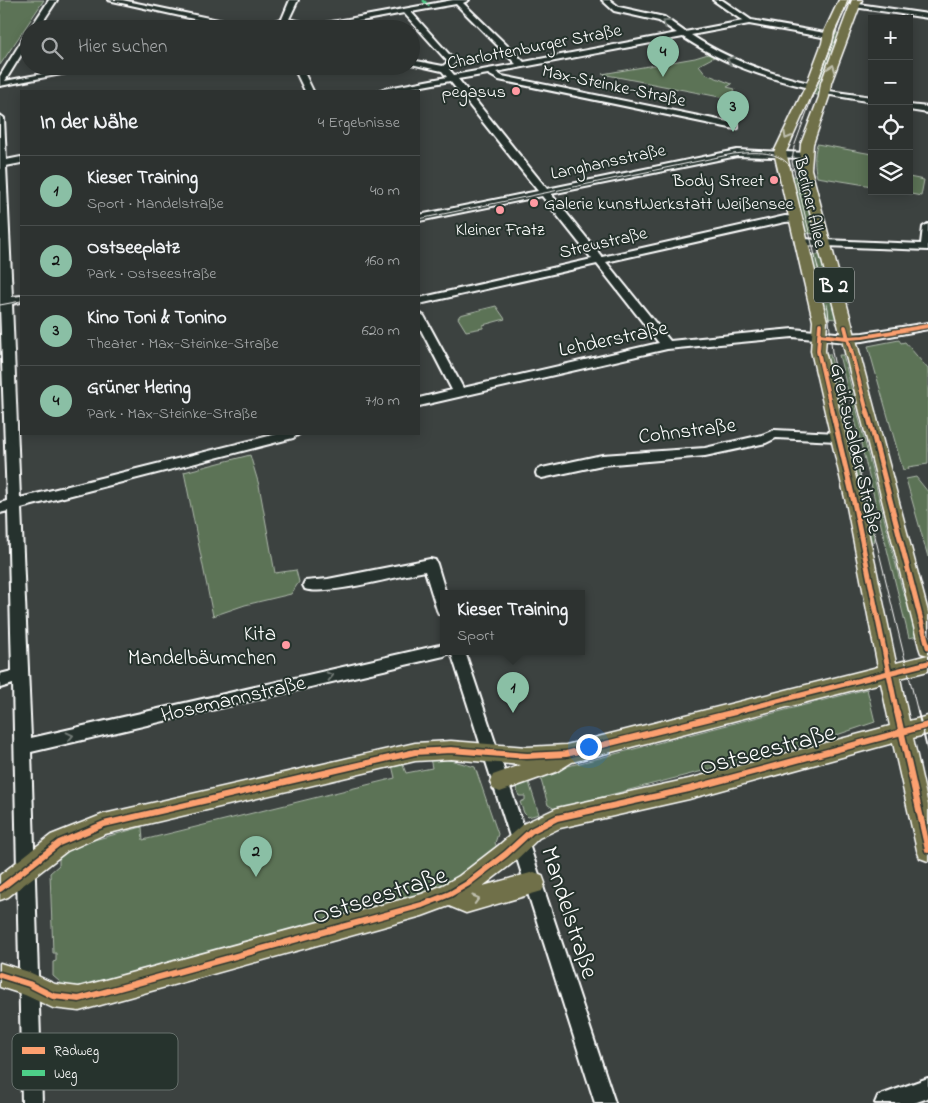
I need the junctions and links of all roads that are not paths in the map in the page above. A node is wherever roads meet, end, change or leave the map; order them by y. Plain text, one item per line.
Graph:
1 (53, 0) edge
2 (112, 0) edge
3 (294, 0) edge
4 (423, 0) edge
5 (606, 0) edge
6 (718, 0) edge
7 (844, 0) edge
8 (461, 1) edge
9 (855, 3) edge
10 (167, 4) dead end
11 (429, 6) junction
12 (160, 10) junction
13 (406, 11) junction
14 (928, 16) edge
15 (40, 20) edge
16 (208, 20) edge
17 (285, 20) edge
18 (358, 20) edge
19 (414, 20) edge
20 (749, 22) junction
21 (420, 27) edge
22 (684, 35) junction
23 (828, 36) junction
24 (20, 51) edge
25 (420, 64) edge
26 (522, 65) junction
27 (445, 69) junction
28 (490, 71) junction
29 (46, 75) edge
30 (301, 75) edge
31 (454, 78) junction
32 (0, 83) edge
33 (810, 86) junction
34 (309, 90) edge
35 (389, 90) edge
36 (825, 92) junction
37 (868, 99) edge
38 (913, 108) edge
39 (928, 110) edge
40 (0, 118) edge
41 (735, 126) dead end
42 (780, 154) junction
43 (805, 156) junction
44 (20, 160) edge
45 (1, 163) edge
46 (545, 192) junction
47 (420, 218) edge
48 (795, 219) junction
49 (928, 227) edge
50 (801, 242) junction
51 (824, 243) junction
52 (928, 246) edge
53 (599, 260) junction
54 (20, 299) edge
55 (420, 301) edge
56 (4, 302) edge
57 (420, 318) edge
58 (928, 326) edge
59 (819, 335) junction
60 (847, 338) junction
61 (667, 345) junction
62 (459, 392) junction
63 (11, 394) edge
64 (420, 402) edge
65 (289, 435) edge
66 (837, 437) junction
67 (542, 473) dead end
68 (14, 504) junction
69 (0, 508) edge
70 (310, 585) dead end
71 (440, 597) edge
72 (922, 608) edge
73 (928, 647) edge
74 (440, 651) edge
75 (459, 655) edge
76 (928, 663) edge
77 (891, 673) junction
78 (20, 675) junction
79 (0, 681) edge
80 (928, 725) edge
81 (902, 731) junction
82 (22, 746) junction
83 (490, 753) junction
84 (566, 754) junction
85 (500, 782) junction
86 (521, 840) junction
87 (928, 850) edge
88 (26, 866) junction
89 (534, 883) junction
90 (0, 889) edge
91 (450, 894) junction
92 (0, 975) edge
93 (29, 984) junction
94 (30, 1033) edge
95 (928, 1088) edge
96 (32, 1090) edge
97 (32, 1103) edge
98 (605, 1103) edge
99 (885, 1103) edge

1 - 15 street
2 - 12 street
3 - 17 street
4 - 11 street
22 -> 5 street
6 - 20 street
7 - 23 main road, Berliner Allee
8 - 11 street
8 - 26 street
9 - 14 street
36 -> 9 main road, Berliner Allee / B 2
10 - 12 street
11 - 13 street
12 - 16 street
13 - 18 street
13 - 19 street
20 - 22 street, Charlottenburger Straße
20 - 23 street
21 - 27 street
22 - 26 street, Charlottenburger Straße
33 -> 22 street
23 - 33 main road, Berliner Allee
24 - 32 street
25 - 27 street
26 - 28 street, Charlottenburger Straße
27 - 31 street
28 - 31 street, Charlottenburger Straße
28 - 41 street, Max-Steinke-Straße
29 - 32 street
30 - 34 street
31 - 35 street, Charlottenburger Straße
31 - 46 street
33 -> 42 main road, Berliner Allee
36 - 37 street
36 - 43 main road, Berliner Allee / B 2
38 - 39 street
40 - 45 street
42 - 43 street, Langhansstraße
42 - 46 street, Langhansstraße
42 - 48 main road, Berliner Allee / B 2
43 - 51 main road, Berliner Allee / B 2
44 - 45 street
45 - 56 street
46 - 47 street, Langhansstraße
46 - 53 street
48 - 50 main road, Berliner Allee / B 2
48 - 53 street, Streustraße
49 - 52 street
50 - 51 street
50 - 59 main road, Berliner Allee / B 2
51 - 52 street
51 - 60 main road, Berliner Allee / B 2
53 - 55 street, Streustraße
53 - 61 street
54 - 56 street
56 - 63 street
57 - 62 street
58 - 60 street
59 - 60 street, Greifswalder Straße
59 - 61 street, Lehderstraße
59 - 66 main road, Greifswalder Straße / B 2
60 - 72 main road, Greifswalder Straße / B 2
61 - 62 street, Lehderstraße
62 - 64 street, Lehderstraße
63 - 68 street
65 - 68 street
66 - 67 street, Cohnstraße
66 - 77 main road, Greifswalder Straße / B 2
68 - 69 street
68 - 78 street
70 - 71 street
72 - 73 main road, Greifswalder Straße / B 2
82 -> 74 street, Hosemannstraße
75 - 83 street, Mandelstraße
76 - 77 main road, Ostseestraße
77 - 81 main road, Greifswalder Straße / B 2
77 - 84 main road, Ostseestraße
78 - 79 street
78 - 82 street
80 - 81 main road, Ostseestraße
81 - 86 main road, Ostseestraße
81 - 87 main road, Greifswalder Straße / B 2
82 - 88 street
83 - 84 main road, Ostseestraße
83 - 85 street, Mandelstraße
83 - 88 main road, Ostseestraße
84 - 85 main road
85 - 86 street, Mandelstraße
86 - 89 street, Mandelstraße
86 - 91 main road, Ostseestraße
88 - 90 main road, Ostseestraße
88 - 93 street
91 -> 89 main road
89 - 98 street, Mandelstraße
91 - 93 main road, Ostseestraße
92 - 93 main road, Ostseestraße
93 - 94 street
95 - 99 street
96 - 97 street

